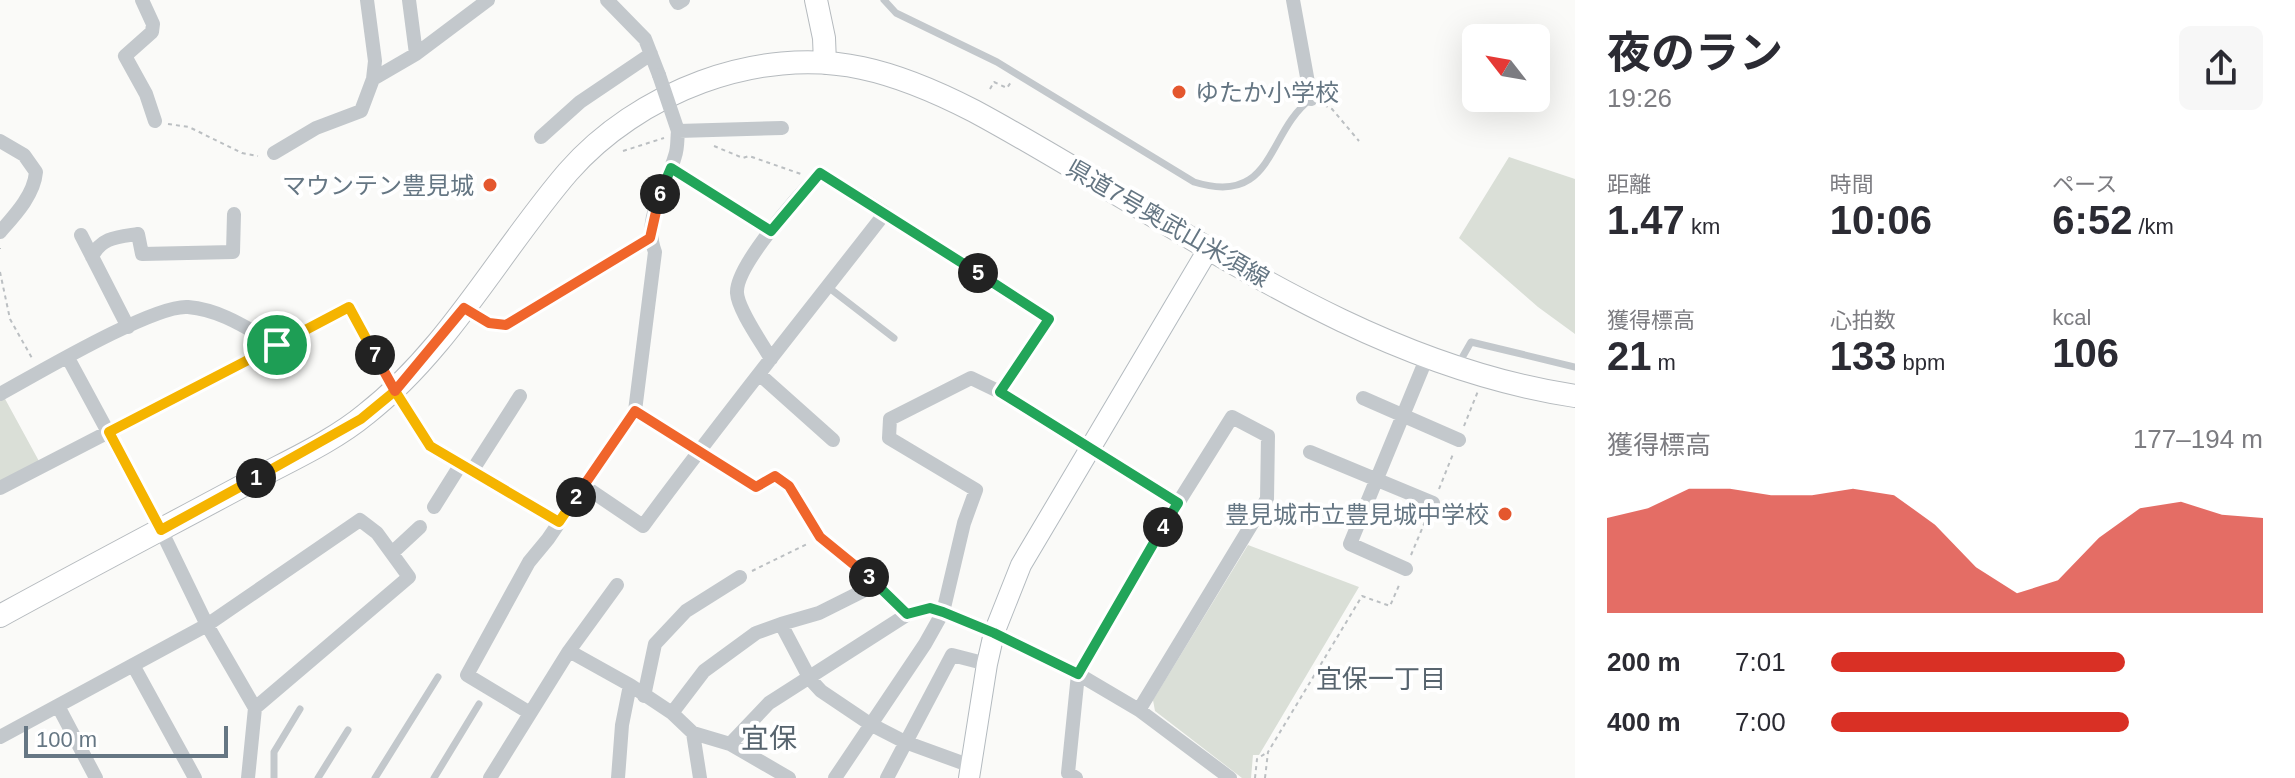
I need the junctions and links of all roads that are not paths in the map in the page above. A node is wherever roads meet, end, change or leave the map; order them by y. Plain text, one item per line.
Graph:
1 (142, 0) edge
2 (367, 0) edge
3 (409, 0) edge
4 (488, 0) edge
5 (607, 0) edge
6 (676, 0) edge
7 (683, 0) edge
8 (816, 0) edge
9 (884, 0) edge
10 (1293, 0) edge
11 (416, 54) junction
12 (651, 54) junction
13 (825, 63) junction
14 (373, 79) junction
15 (1311, 99) joint
16 (155, 121) road end
17 (782, 128) dead end
18 (678, 131) junction
19 (541, 137) dead end
20 (0, 141) edge
21 (274, 153) road end
22 (671, 168) junction
23 (234, 214) dead end
24 (771, 231) junction
25 (0, 232) edge
26 (81, 235) dead end
27 (650, 238) junction
28 (1209, 248) junction
29 (946, 252) road end
30 (92, 257) junction
31 (828, 287) junction
32 (464, 308) junction
33 (128, 327) junction
34 (894, 338) dead end
35 (277, 345) junction
36 (1427, 357) junction
37 (68, 358) junction
38 (771, 359) junction
39 (1575, 367) edge
40 (1457, 368) junction
41 (759, 374) junction
42 (395, 391) junction
43 (1000, 392) junction
44 (0, 394) edge
45 (520, 396) dead end
46 (1575, 396) edge
47 (1363, 398) dead end
48 (635, 411) junction
49 (1402, 416) junction
50 (109, 432) junction
51 (833, 440) dead end
52 (1459, 440) road end
53 (1089, 448) junction
54 (698, 451) junction
55 (1310, 452) dead end
56 (466, 467) junction
57 (1376, 480) junction
58 (584, 486) junction
59 (0, 488) edge
60 (1178, 503) junction
61 (1433, 503) road end
62 (434, 507) dead end
63 (559, 522) junction
64 (420, 527) dead end
65 (161, 530) junction
66 (820, 537) road end
67 (393, 552) junction
68 (1406, 569) road end
69 (740, 577) road end
70 (617, 585) dead end
71 (943, 612) junction
72 (907, 614) junction
73 (0, 616) edge
74 (781, 624) junction
75 (207, 625) junction
76 (994, 633) junction
77 (569, 651) junction
78 (987, 664) junction
79 (133, 665) junction
80 (1078, 674) junction
81 (438, 677) dead end
82 (810, 679) junction
83 (630, 685) junction
84 (644, 696) junction
85 (479, 704) dead end
86 (58, 706) junction
87 (255, 708) junction
88 (300, 709) dead end
89 (1139, 710) junction
90 (530, 713) junction
91 (672, 713) junction
92 (870, 724) junction
93 (348, 730) dead end
94 (693, 733) junction
95 (0, 737) edge
96 (905, 742) junction
97 (730, 744) junction
98 (764, 764) junction
99 (970, 772) edge
100 (244, 776) edge
101 (96, 778) edge
102 (195, 778) edge
103 (274, 778) edge
104 (318, 778) edge
105 (375, 778) edge
106 (434, 778) edge
107 (490, 778) edge
108 (618, 778) edge
109 (700, 778) edge
110 (758, 778) edge
111 (789, 778) edge
112 (835, 778) edge
113 (887, 778) edge
114 (1076, 778) edge
115 (1230, 778) edge

1 - 16 street
2 - 14 street
3 - 11 street
4 - 11 street
5 - 12 street
6 - 7 street
8 - 13 main road
9 - 15 lane
10 - 15 street
11 - 14 street
12 - 18 street, bridge
12 - 19 street
13 - 28 main road, 県道7号奥武山米須線
13 - 32 main road, 県道7号奥武山米須線
14 - 21 street
17 - 18 street
18 - 22 street
20 - 25 street
22 - 24 street
22 - 27 street
23 - 30 street
24 - 31 street
24 - 38 street
26 - 30 street
27 - 32 street
27 - 48 street
28 - 36 main road, 県道7号奥武山米須線
28 - 53 street
29 - 43 street
30 - 33 street
31 - 34 lane
31 - 38 street
32 - 42 main road, 県道7号奥武山米須線
33 - 35 street
33 - 37 street
35 - 42 street
35 - 50 street
36 - 40 main road, 県道7号奥武山米須線
36 - 49 street
37 - 44 street
37 - 50 street
38 - 41 street
39 - 40 lane
40 - 46 main road, 県道7号奥武山米須線
41 - 51 street
41 - 54 street
42 - 56 street
42 - 65 main road, 県道7号奥武山米須線
43 - 53 street
43 - 71 street
45 - 56 street
47 - 49 street
48 - 54 street
48 - 58 street
49 - 52 street
49 - 57 street
50 - 59 street
50 - 65 street
53 - 60 street
53 - 76 street
54 - 58 street
54 - 66 street
55 - 57 street
56 - 62 street
56 - 63 street
57 - 61 street
57 - 68 street
58 - 63 street
60 - 80 street
60 - 89 street
63 - 90 street
64 - 67 street
65 - 73 main road, 県道7号奥武山米須線
65 - 75 street
67 - 75 street
67 - 87 street
69 - 84 street
70 - 77 street
71 - 72 street
71 - 76 street
71 - 92 street
72 - 74 street
72 - 82 street
74 - 82 street
74 - 91 street
75 - 79 street
75 - 87 street
76 - 78 street
76 - 80 street
77 - 83 street
77 - 90 street
78 - 96 street
78 - 99 street
79 - 86 street
79 - 102 street
80 - 89 street
80 - 114 street
81 - 105 lane
82 - 92 street
82 - 97 street
83 - 84 street
83 - 108 street
84 - 91 street
85 - 106 lane
86 - 95 street
86 - 101 street
87 - 100 street
88 - 103 lane
89 - 115 street
90 - 107 street
91 - 94 street
92 - 96 street
92 - 112 street
93 - 104 lane
94 - 97 street
94 - 109 street
96 - 99 street
96 - 113 street
97 - 98 street
98 - 110 street
98 - 111 street

